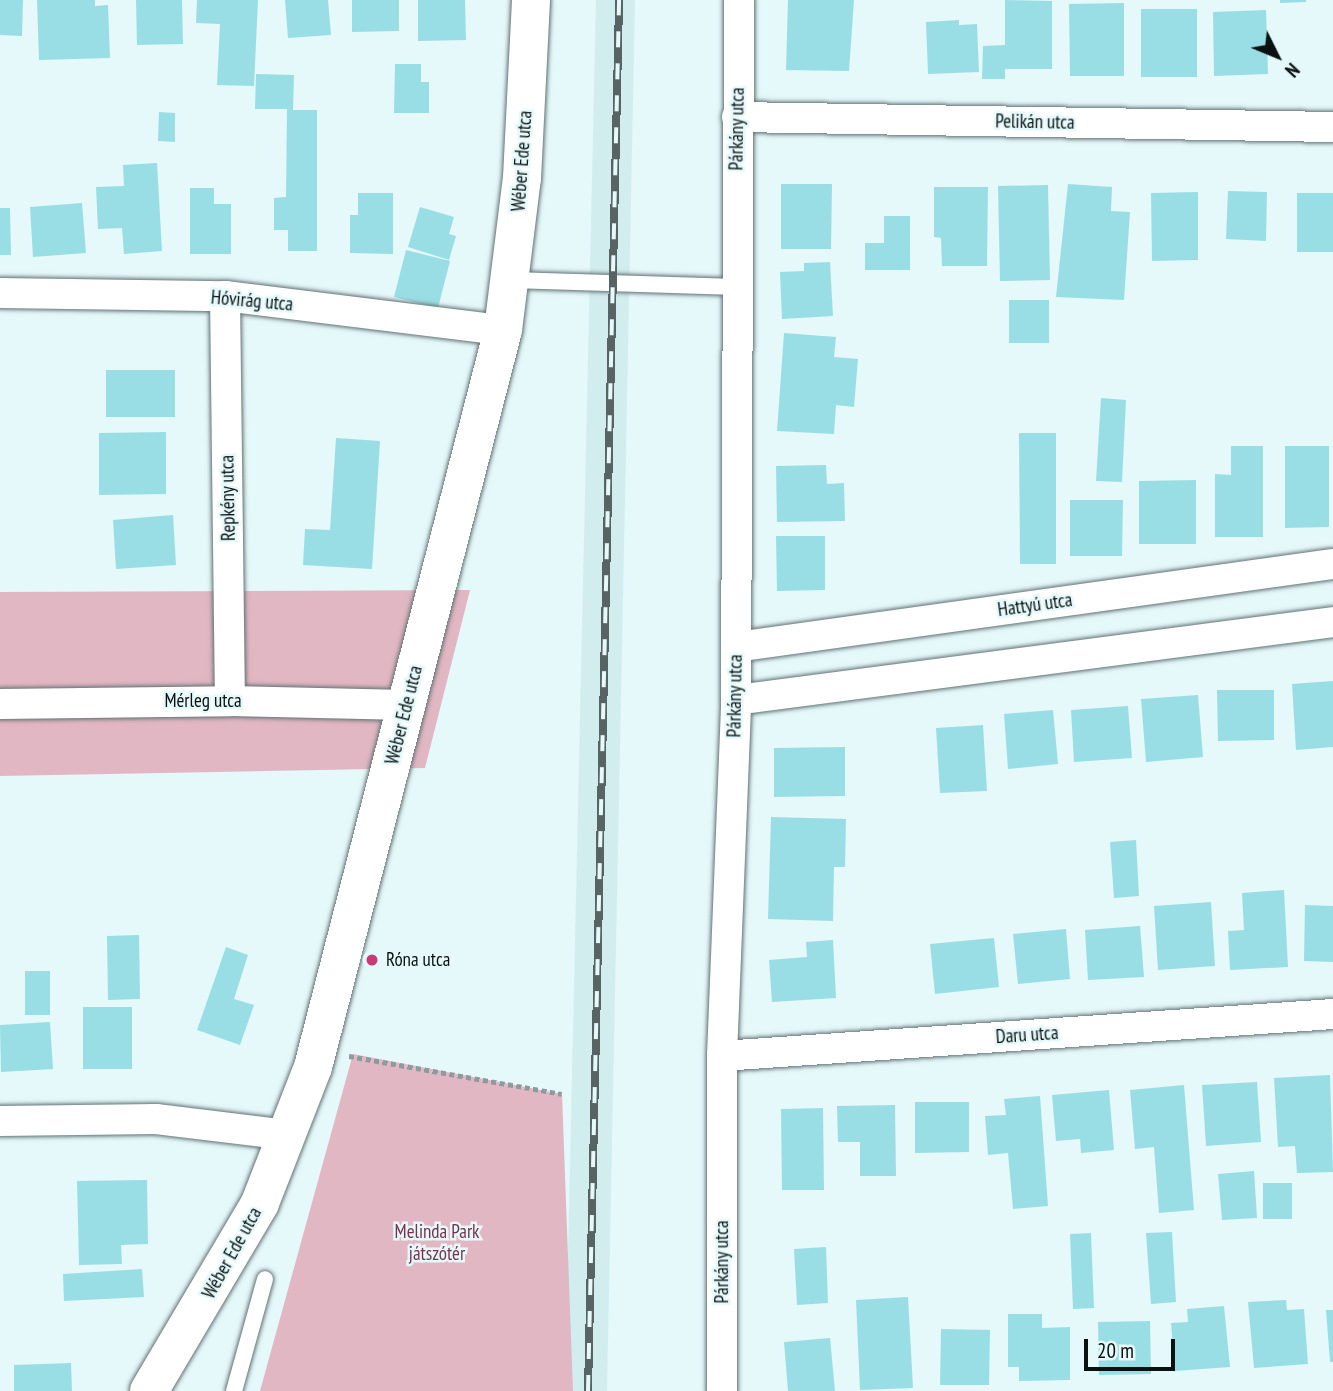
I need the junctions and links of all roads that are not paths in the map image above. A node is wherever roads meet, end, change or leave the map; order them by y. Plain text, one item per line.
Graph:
1 (531, 0) edge
2 (739, 0) edge
3 (737, 117) junction
4 (1333, 127) edge
5 (511, 280) junction
6 (737, 287) junction
7 (0, 293) edge
8 (225, 296) junction
9 (503, 330) junction
10 (1333, 564) edge
11 (1333, 622) edge
12 (736, 647) junction
13 (736, 700) junction
14 (230, 701) junction
15 (0, 704) edge
16 (407, 705) junction
17 (1333, 1014) edge
18 (722, 1056) junction
19 (0, 1121) edge
20 (289, 1135) junction
21 (265, 1279) dead end
22 (149, 1391) edge
23 (234, 1391) edge
24 (722, 1391) edge

1 - 5 street, Wéber Ede utca
2 - 3 street, Párkány utca
3 - 4 street, Pelikán utca
3 - 6 street, Párkány utca
5 - 6 lane
5 - 9 street, Wéber Ede utca
6 - 12 street, Párkány utca
7 - 8 street, Hóvirág utca
8 - 9 street, Hóvirág utca
8 - 14 street, Repkény utca
9 - 16 street, Wéber Ede utca
10 - 12 street, Hattyú utca
11 - 13 street
12 - 13 street, Párkány utca
13 - 18 street, Párkány utca
14 - 15 street, Mérleg utca
14 - 16 street, Mérleg utca
16 - 20 street, Wéber Ede utca
17 - 18 street, Daru utca
18 - 24 street, Párkány utca
19 - 20 street
20 - 22 street, Wéber Ede utca
21 - 23 lane

